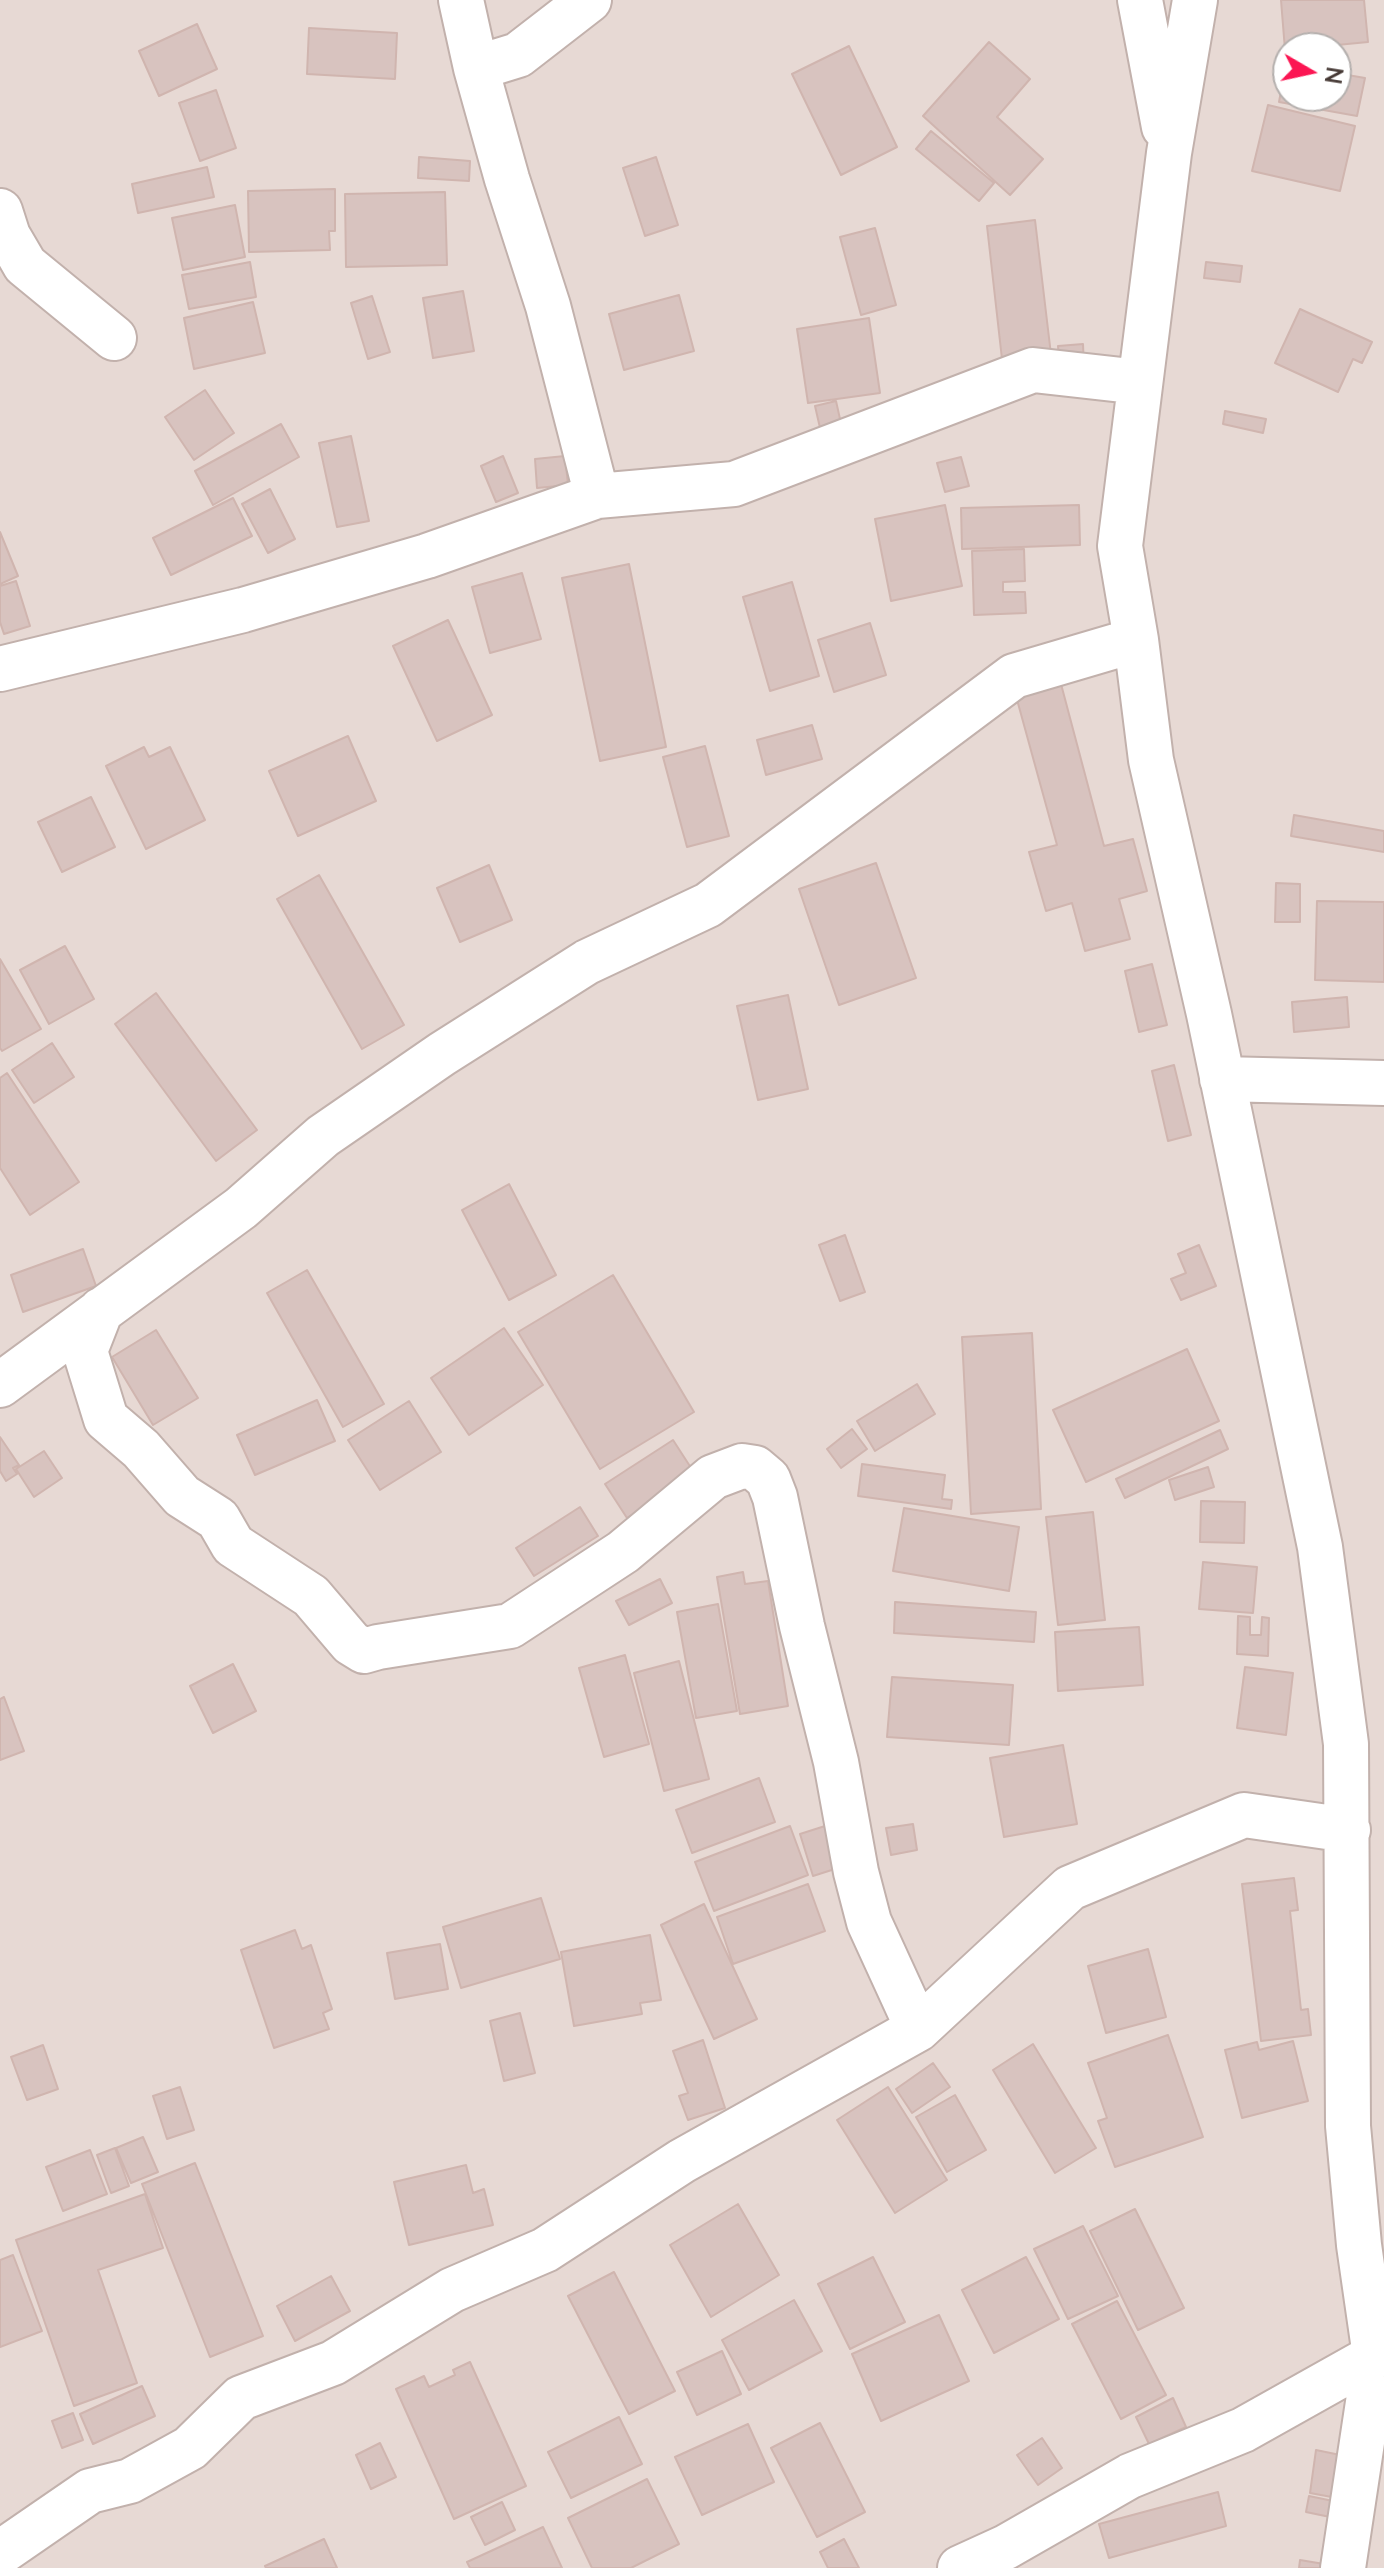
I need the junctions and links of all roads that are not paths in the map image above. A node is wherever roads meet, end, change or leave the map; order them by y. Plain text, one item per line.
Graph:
1 (461, 0) edge
2 (589, 0) edge
3 (1140, 0) edge
4 (1183, 11) edge
5 (476, 68) junction
6 (1169, 153) junction
7 (0, 211) edge
8 (114, 338) dead end
9 (1140, 382) junction
10 (597, 496) junction
11 (1136, 640) junction
12 (0, 669) edge
13 (1222, 1079) junction
14 (1384, 1083) edge
15 (101, 1310) junction
16 (0, 1385) edge
17 (1348, 1830) junction
18 (918, 2029) junction
19 (1371, 2245) edge
20 (1375, 2356) junction
21 (0, 2553) edge
22 (960, 2568) edge
23 (1343, 2568) edge

1 - 5 street
2 - 5 street
3 - 6 street
4 - 6 street
5 - 10 street
6 - 9 street
7 - 8 street
9 - 10 street
9 - 11 street
10 - 12 street
11 - 13 street
11 - 15 street
13 - 14 street
13 - 17 street
15 - 16 street
15 - 18 street
17 - 18 street
17 - 19 street
18 - 21 street
19 - 20 street
20 - 22 street
20 - 23 street

